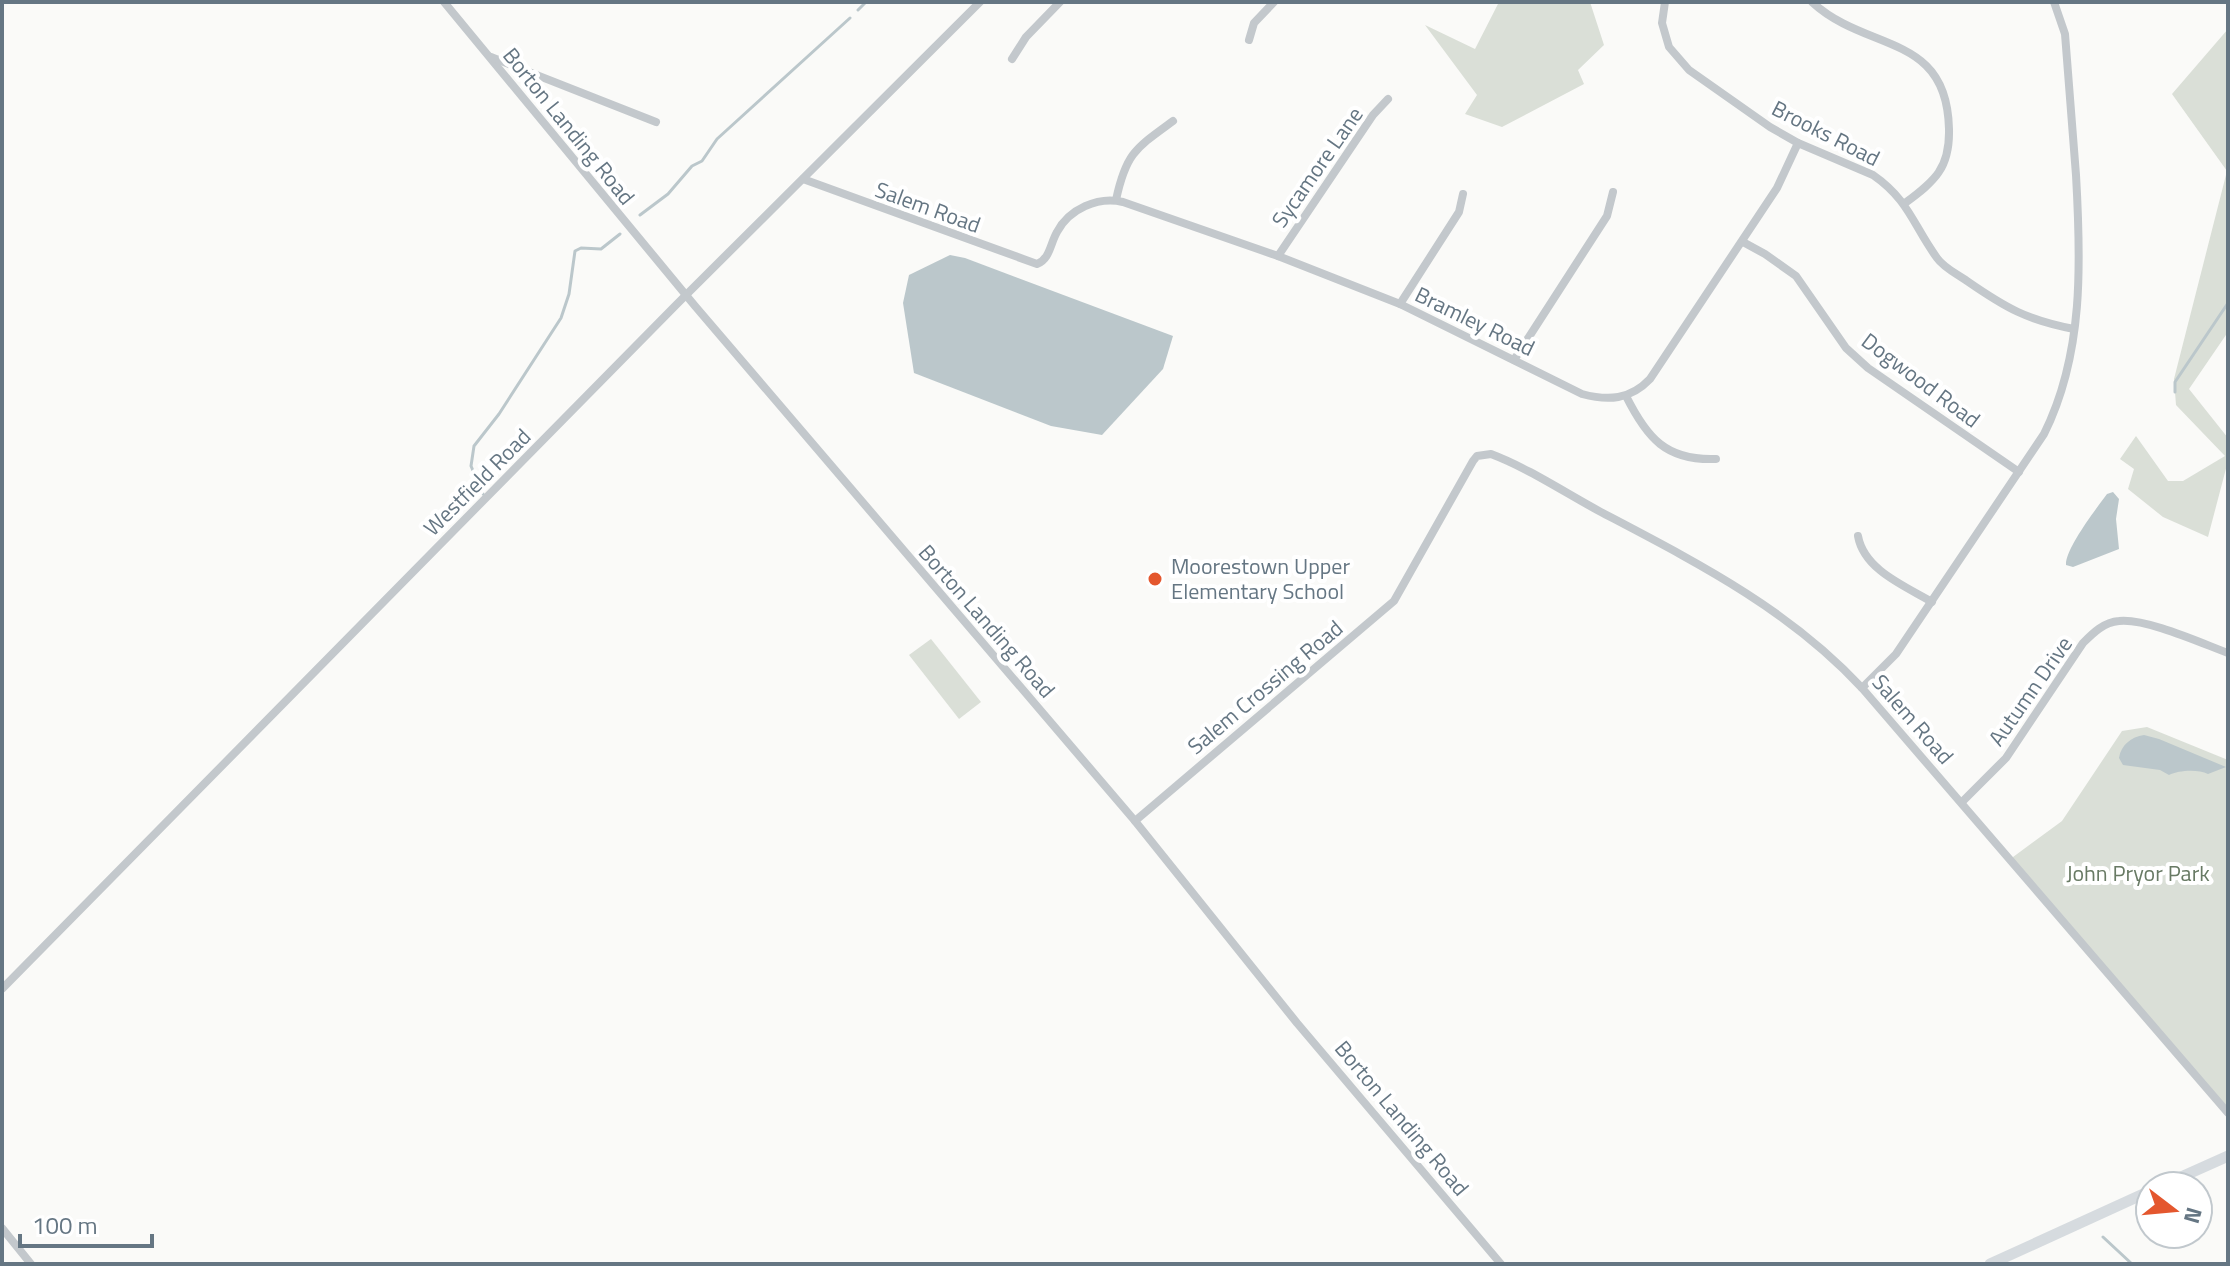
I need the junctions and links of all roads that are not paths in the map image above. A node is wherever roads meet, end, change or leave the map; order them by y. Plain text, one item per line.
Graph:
1 (444, 2) edge
2 (980, 2) edge
3 (1060, 2) edge
4 (1274, 2) edge
5 (1665, 2) edge
6 (1812, 2) edge
7 (2054, 2) edge
8 (1249, 40) dead end
9 (490, 57) junction
10 (1012, 59) dead end
11 (1388, 99) dead end
12 (1173, 121) dead end
13 (656, 122) dead end
14 (1798, 143) junction
15 (803, 179) junction
16 (1613, 192) dead end
17 (1463, 194) dead end
18 (1116, 200) junction
19 (1905, 203) junction
20 (1743, 242) junction
21 (1278, 256) junction
22 (686, 295) junction
23 (1400, 304) junction
24 (2074, 329) junction
25 (1514, 360) junction
26 (1626, 396) junction
27 (1484, 454) joint
28 (1716, 459) dead end
29 (2019, 472) junction
30 (1858, 536) dead end
31 (1932, 602) junction
32 (2228, 653) edge
33 (1862, 688) junction
34 (1962, 802) junction
35 (1135, 821) junction
36 (2, 989) edge
37 (2228, 1113) edge
38 (2228, 1156) edge
39 (2197, 1170) edge
40 (2134, 1198) edge
41 (2, 1228) edge
42 (31, 1264) edge
43 (1501, 1264) edge
44 (1990, 1264) edge

1 - 9 street, Borton Landing Road
2 - 15 street, Westfield Road
3 - 10 street
4 - 8 street
5 - 14 street, Brooks Road
6 - 19 street
7 - 24 street
9 - 13 street
9 - 22 street, Borton Landing Road
11 - 21 street, Sycamore Lane
12 - 18 street
14 - 19 street, Brooks Road
14 - 20 street
15 - 18 street, Salem Road
15 - 22 street, Westfield Road
16 - 25 street
17 - 23 street
18 - 21 street, Bramley Road
19 - 24 street, Brooks Road
20 - 26 street
20 - 29 street, Dogwood Road
21 - 23 street, Bramley Road
22 - 35 street, Borton Landing Road
22 - 36 street, Westfield Road
23 - 25 street, Bramley Road
24 - 29 street
25 - 26 street, Bramley Road
26 - 28 street
27 - 33 street, Salem Road
27 - 35 street, Salem Crossing Road
29 - 31 street
30 - 31 street
31 - 33 street
32 - 34 street, Autumn Drive
33 - 34 street, Salem Road
34 - 37 street, Salem Road
35 - 43 street, Borton Landing Road
38 - 39 main road
40 - 44 main road
41 - 42 street

